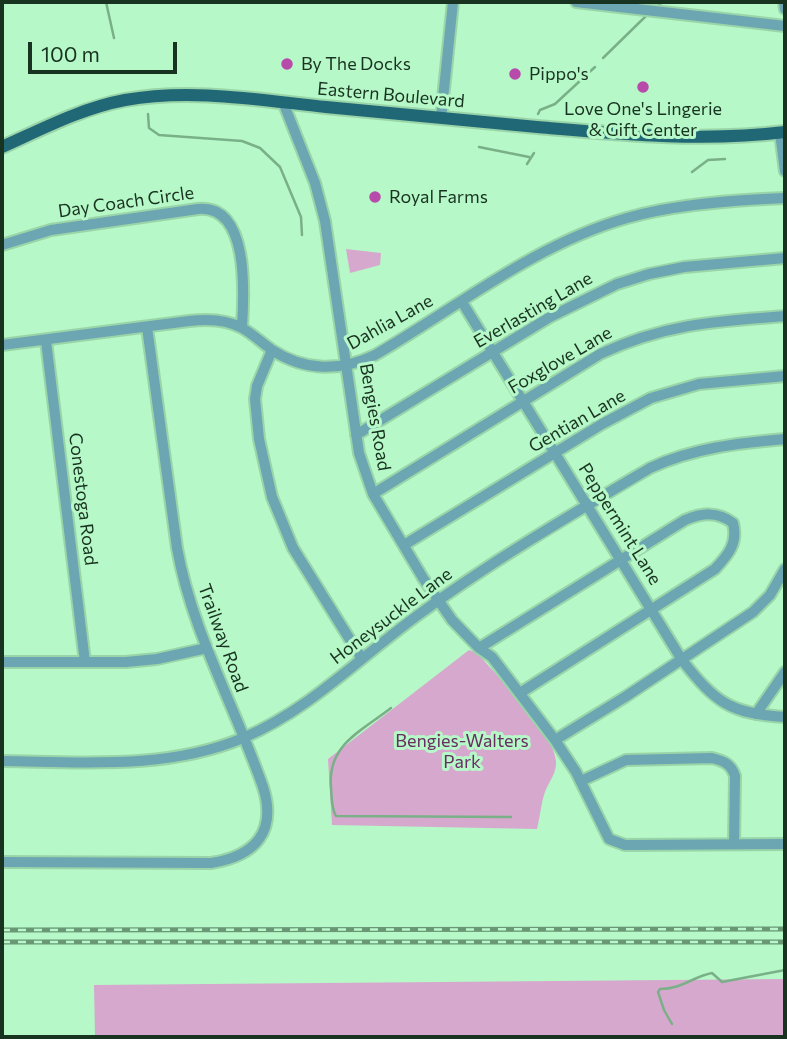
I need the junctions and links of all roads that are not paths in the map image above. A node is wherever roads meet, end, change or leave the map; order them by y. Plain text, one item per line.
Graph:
1 (453, 2) edge
2 (576, 2) edge
3 (784, 2) edge
4 (785, 9) edge
5 (785, 26) edge
6 (283, 102) junction
7 (441, 118) junction
8 (782, 132) edge
9 (2, 147) edge
10 (785, 171) edge
11 (785, 198) edge
12 (2, 245) edge
13 (785, 258) edge
14 (462, 302) junction
15 (785, 316) edge
16 (147, 327) junction
17 (242, 327) junction
18 (46, 341) junction
19 (2, 345) edge
20 (272, 350) junction
21 (493, 352) junction
22 (347, 364) junction
23 (785, 376) edge
24 (523, 401) junction
25 (356, 435) junction
26 (785, 439) edge
27 (556, 453) junction
28 (373, 494) junction
29 (589, 506) junction
30 (404, 545) junction
31 (622, 559) junction
32 (785, 569) edge
33 (439, 601) junction
34 (651, 608) junction
35 (206, 648) junction
36 (479, 648) junction
37 (362, 659) junction
38 (682, 660) junction
39 (2, 662) edge
40 (85, 662) junction
41 (785, 672) edge
42 (520, 693) junction
43 (755, 714) junction
44 (785, 717) edge
45 (242, 738) junction
46 (555, 740) junction
47 (2, 761) edge
48 (581, 781) junction
49 (734, 844) junction
50 (785, 844) edge
51 (2, 862) edge

1 - 7 street
2 - 5 street
3 - 4 street
6 - 7 main road, Eastern Boulevard
6 - 9 main road, Eastern Boulevard
6 - 22 street, Bengies Road
7 - 8 main road, Eastern Boulevard
8 - 10 street
11 - 14 street, Dahlia Lane
12 - 17 street, Day Coach Circle
13 - 21 street, Everlasting Lane
14 - 21 street, Peppermint Lane
14 - 22 street, Dahlia Lane
15 - 24 street, Foxglove Lane
16 - 17 street, Dahlia Lane
16 - 18 street, Dahlia Lane
16 - 35 street, Trailway Road
17 - 20 street, Dahlia Lane
18 - 19 street, Dahlia Lane
18 - 40 street, Conestoga Road
20 - 22 street, Dahlia Lane
20 - 37 street
21 - 24 street, Peppermint Lane
21 - 25 street, Everlasting Lane
22 - 25 street, Bengies Road
23 - 27 street, Gentian Lane
24 - 27 street, Peppermint Lane
24 - 28 street, Foxglove Lane
25 - 28 street, Bengies Road
26 - 29 street, Honeysuckle Lane
27 - 29 street, Peppermint Lane
27 - 30 street, Gentian Lane
28 - 30 street, Bengies Road
29 - 31 street, Peppermint Lane
29 - 33 street, Honeysuckle Lane
30 - 33 street, Bengies Road
31 - 34 street, Peppermint Lane
31 - 34 street
31 - 36 street
32 - 38 street
33 - 36 street, Bengies Road
33 - 37 street, Honeysuckle Lane
34 - 38 street, Peppermint Lane
34 - 42 street
35 - 40 street
35 - 45 street, Trailway Road
36 - 42 street, Bengies Road
37 - 45 street, Honeysuckle Lane
38 - 43 street, Peppermint Lane
38 - 46 street
39 - 40 street
41 - 43 street
42 - 46 street, Bengies Road
43 - 44 street, Peppermint Lane
45 - 47 street, Honeysuckle Lane
45 - 51 street, Trailway Road
46 - 48 street, Bengies Road
48 - 49 street, Bengies Road
48 - 49 street
49 - 50 street

